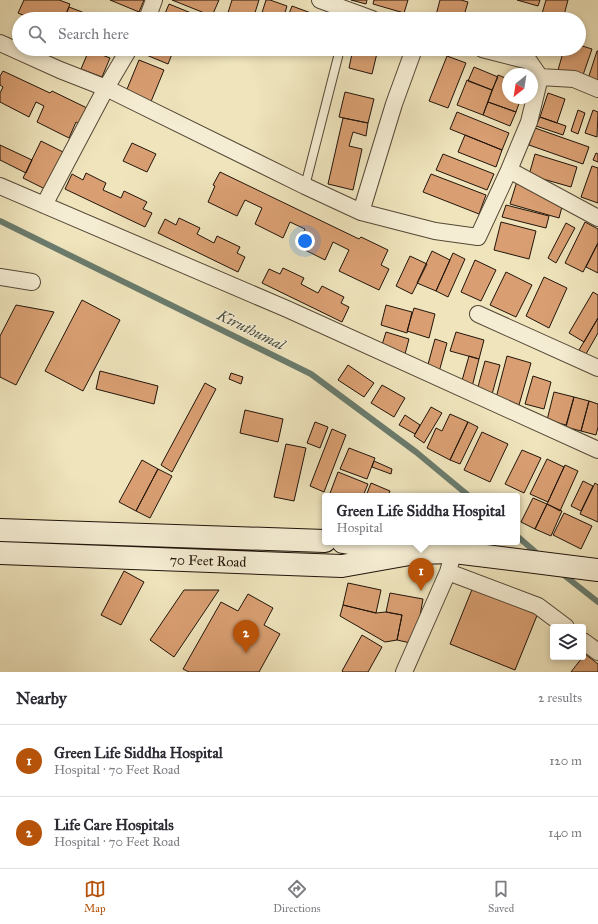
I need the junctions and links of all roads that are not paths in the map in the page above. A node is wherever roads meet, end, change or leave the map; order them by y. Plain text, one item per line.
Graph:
1 (154, 0) edge
2 (320, 0) edge
3 (150, 12) edge
4 (343, 12) edge
5 (0, 43) edge
6 (12, 48) edge
7 (29, 56) edge
8 (125, 56) edge
9 (338, 56) edge
10 (411, 56) edge
11 (509, 56) edge
12 (540, 77) junction
13 (106, 88) junction
14 (598, 89) edge
15 (509, 170) junction
16 (0, 186) edge
17 (305, 186) junction
18 (44, 205) junction
19 (362, 212) junction
20 (598, 218) edge
21 (0, 277) edge
22 (32, 282) dead end
23 (478, 314) dead end
24 (598, 368) edge
25 (598, 450) edge
26 (0, 530) edge
27 (322, 541) edge
28 (363, 545) edge
29 (0, 553) edge
30 (416, 553) junction
31 (451, 562) junction
32 (588, 568) edge
33 (562, 624) edge
34 (586, 643) edge
35 (598, 652) edge
36 (404, 672) edge

1 - 3 street
2 - 4 street
5 - 6 street
7 - 13 street
8 - 13 street
9 - 17 lane
10 - 19 street
11 - 12 street
12 - 14 street
12 - 15 street
13 - 17 street
13 - 18 street
15 - 19 street
15 - 20 street
16 - 18 street
17 - 19 street
18 - 25 street
21 - 22 street
23 - 24 street
26 - 27 main road, 70 Feet Road
28 - 30 main road, 70 Feet Road
29 - 30 main road, 70 Feet Road
30 - 31 main road, 70 Feet Road
31 - 32 main road, 70 Feet Road
31 - 33 street
31 - 36 street
34 - 35 street

